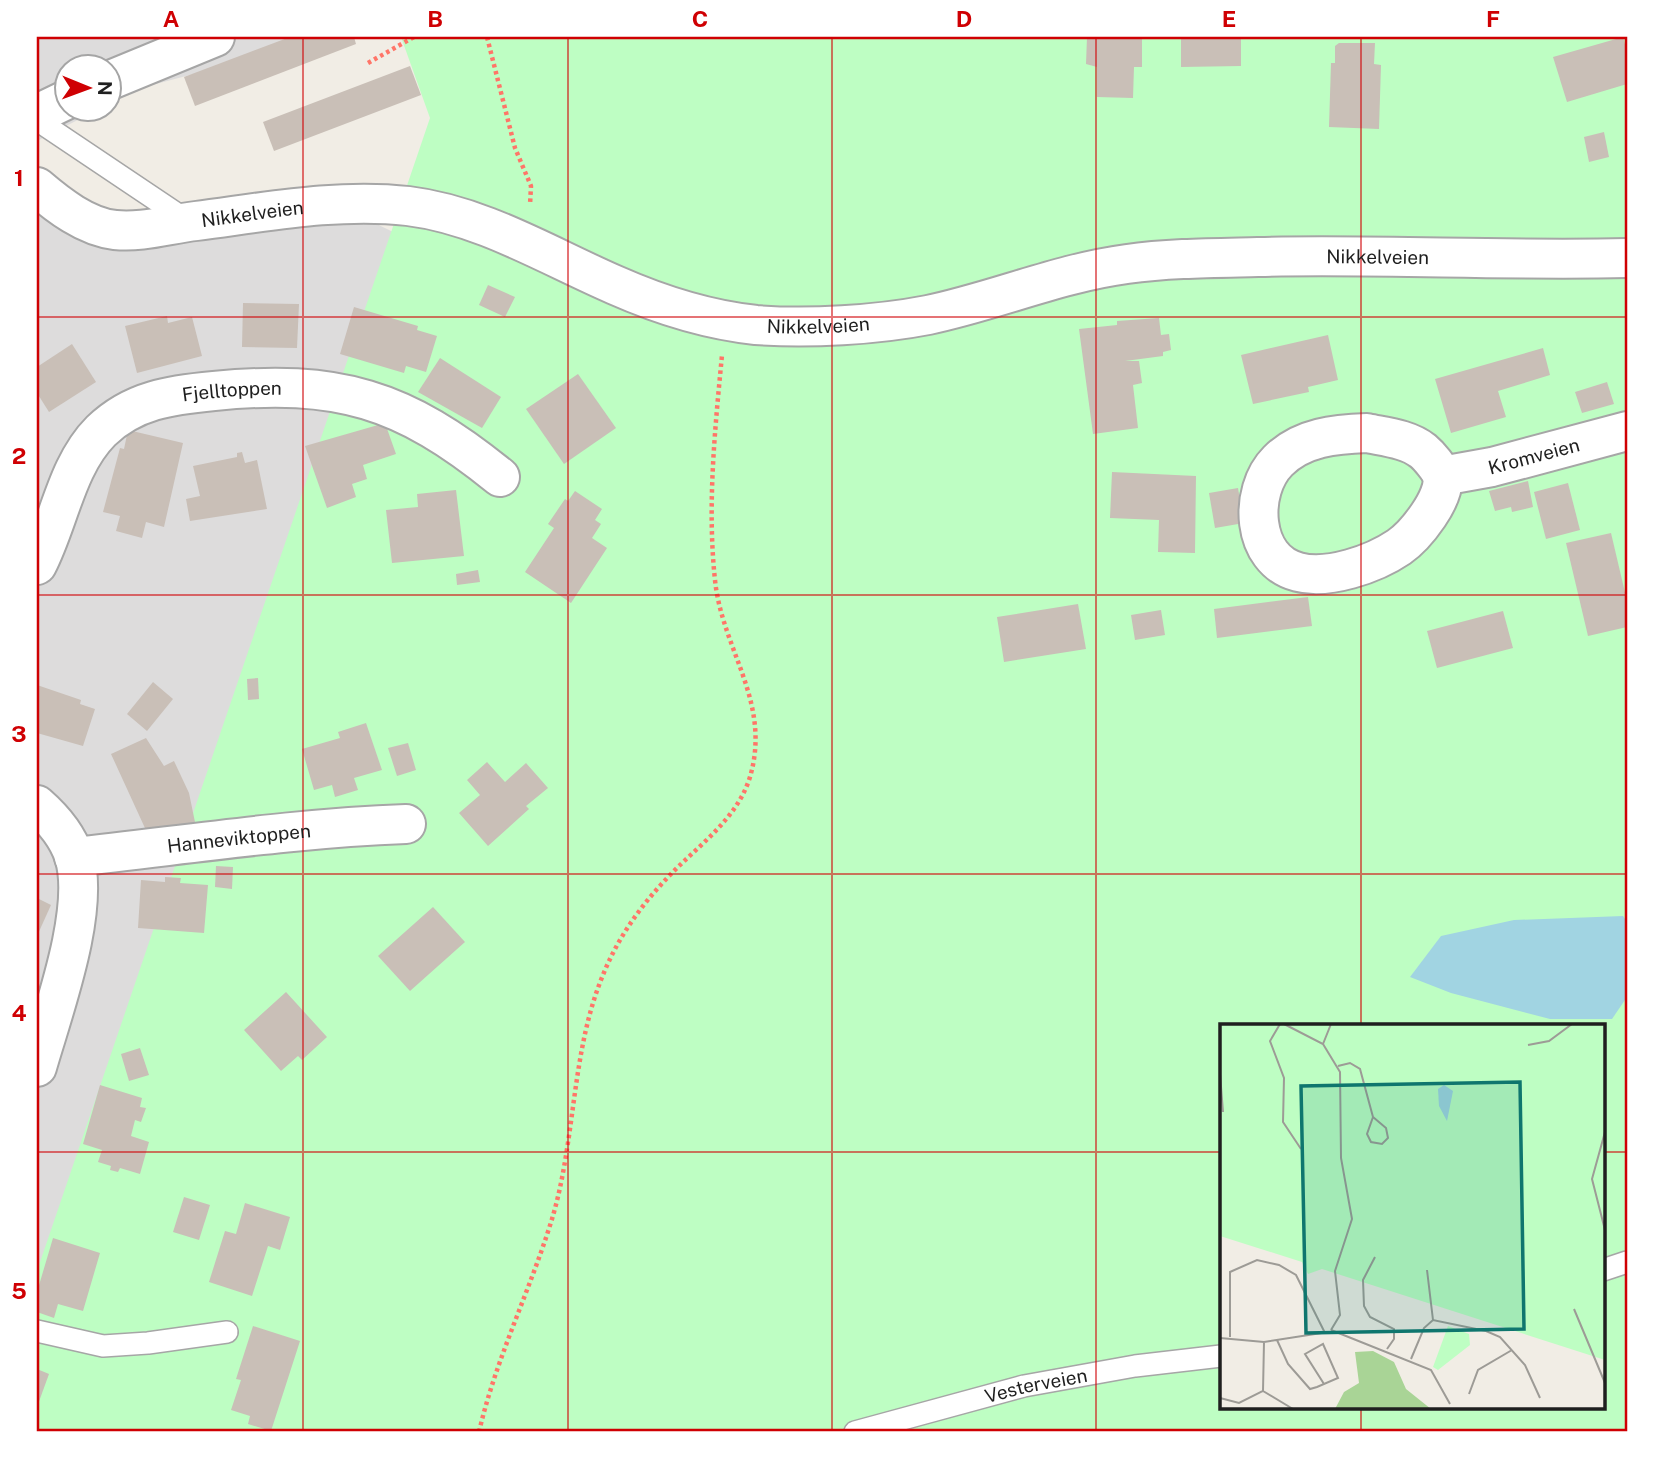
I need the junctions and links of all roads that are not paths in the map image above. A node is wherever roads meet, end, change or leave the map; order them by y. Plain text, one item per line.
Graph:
1 (215, 37) edge
2 (122, 75) edge
3 (37, 120) edge
4 (37, 187) edge
5 (189, 222) junction
6 (1627, 258) edge
7 (1627, 431) edge
8 (1442, 476) junction
9 (500, 477) dead end
10 (37, 565) edge
11 (37, 805) edge
12 (406, 824) dead end
13 (74, 857) junction
14 (37, 1067) edge
15 (1627, 1262) edge
16 (1604, 1270) edge
17 (37, 1331) edge
18 (227, 1332) dead end
19 (1220, 1356) edge
20 (855, 1432) edge

1 - 2 street
3 - 5 lane
4 - 5 street, Nikkelveien
5 - 6 street, Nikkelveien
7 - 8 street, Kromveien
8 - 8 street
9 - 10 street, Fjelltoppen
11 - 13 street
12 - 13 street, Hanneviktoppen
13 - 14 street
15 - 16 lane
17 - 18 lane
19 - 20 lane, Vesterveien

